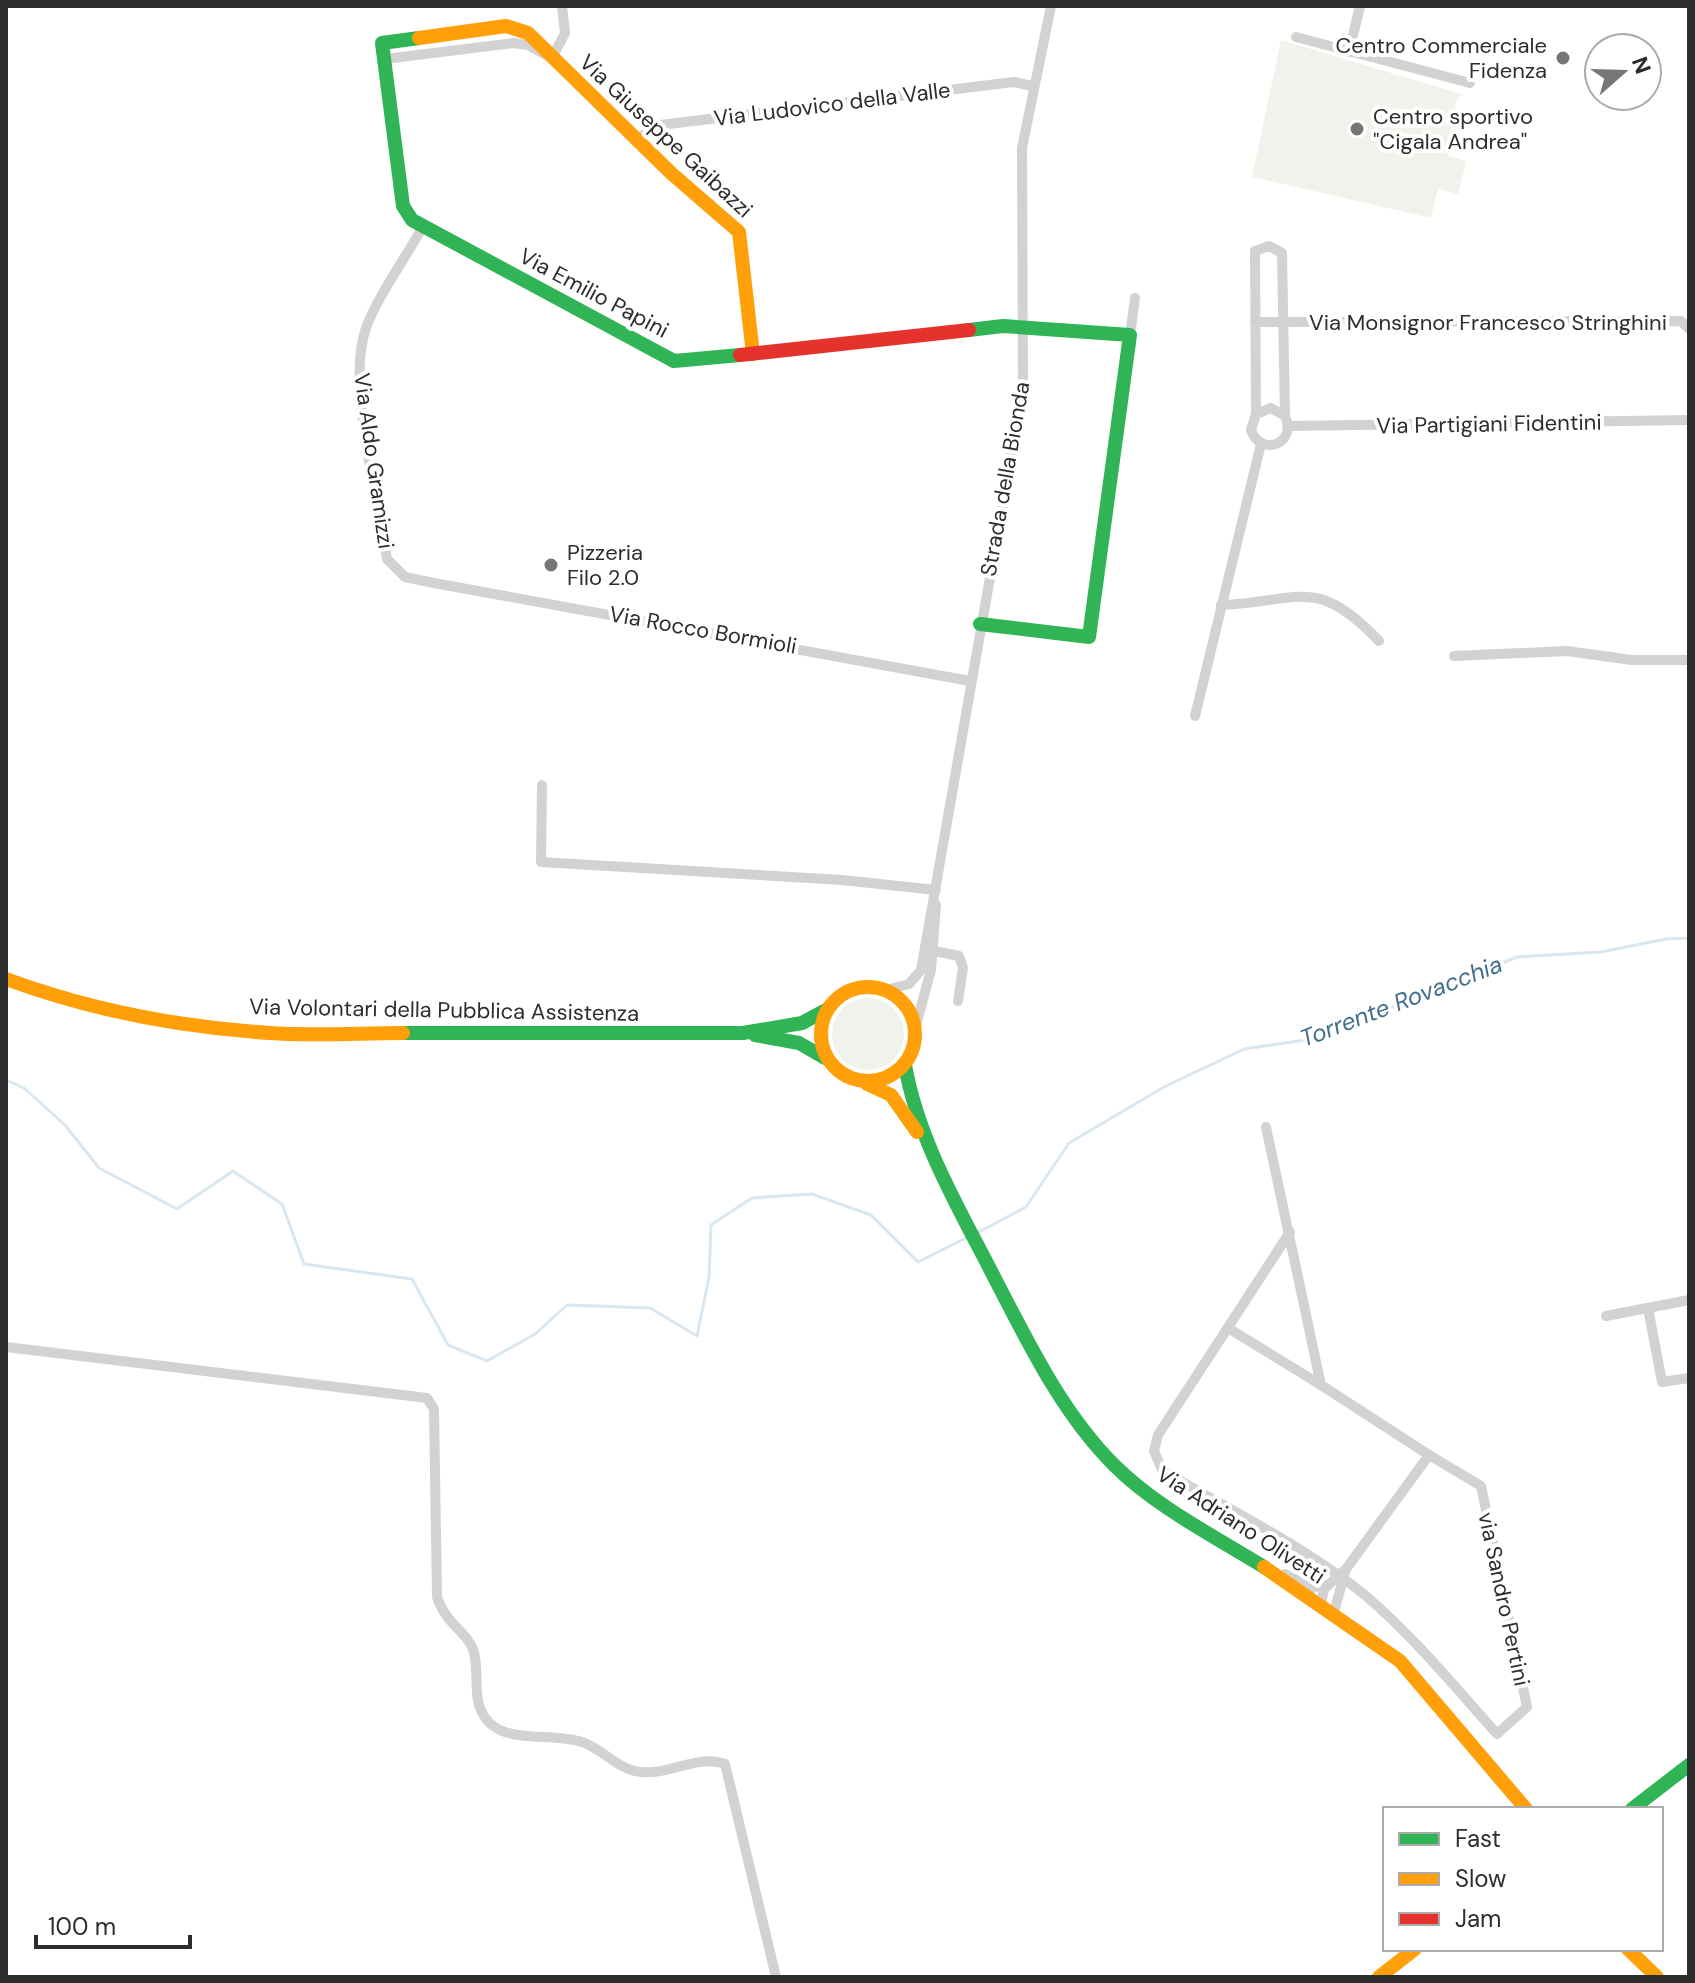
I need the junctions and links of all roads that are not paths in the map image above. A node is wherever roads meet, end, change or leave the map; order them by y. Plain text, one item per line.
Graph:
1 (562, 6) edge
2 (1051, 6) edge
3 (1360, 6) edge
4 (1296, 37) dead end
5 (1349, 52) junction
6 (552, 58) junction
7 (385, 59) junction
8 (1470, 83) dead end
9 (1032, 86) junction
10 (638, 141) junction
11 (423, 226) junction
12 (1135, 298) dead end
13 (1255, 322) junction
14 (1283, 323) junction
15 (1025, 326) junction
16 (1689, 329) edge
17 (1130, 335) junction
18 (753, 354) junction
19 (1256, 414) junction
20 (1689, 420) edge
21 (1287, 421) junction
22 (1261, 444) junction
23 (434, 583) joint
24 (1221, 605) junction
25 (980, 624) junction
26 (1379, 641) dead end
27 (1454, 656) dead end
28 (1689, 660) edge
29 (970, 681) junction
30 (1195, 716) dead end
31 (542, 785) dead end
32 (935, 890) junction
33 (928, 950) junction
34 (6, 979) edge
35 (886, 990) junction
36 (958, 1001) dead end
37 (828, 1009) junction
38 (915, 1029) junction
39 (743, 1033) junction
40 (829, 1063) junction
41 (905, 1065) junction
42 (861, 1082) junction
43 (1266, 1127) dead end
44 (929, 1148) junction
45 (1290, 1232) junction
46 (1689, 1302) edge
47 (1648, 1308) junction
48 (1606, 1316) dead end
49 (1228, 1328) junction
50 (6, 1347) edge
51 (1689, 1378) edge
52 (1321, 1385) junction
53 (1429, 1455) junction
54 (1268, 1571) junction
55 (1343, 1575) junction
56 (1327, 1585) junction
57 (1328, 1608) junction
58 (1689, 1765) edge
59 (1515, 1793) junction
60 (1636, 1806) edge
61 (1525, 1807) edge
62 (1534, 1807) edge
63 (1412, 1951) edge
64 (1630, 1951) edge
65 (1638, 1951) edge
66 (1651, 1972) edge
67 (776, 1977) edge
68 (1379, 1977) edge

1 - 6 street, Via Giuseppe Gaibazzi
2 - 9 street, Strada della Bionda
3 - 5 street
4 - 5 street
5 - 8 street
6 - 7 street
6 - 7 street, Via Emilio Papini
6 - 10 street, Via Giuseppe Gaibazzi
7 - 11 street, Via Emilio Papini
9 - 10 street, Via Ludovico della Valle
9 - 15 street, Strada della Bionda
10 - 18 street, Via Giuseppe Gaibazzi
11 - 18 street, Via Emilio Papini
11 - 23 street, Via Aldo Gramizzi
12 - 17 street
13 - 14 street, Via Monsignor Francesco Stringhini
13 - 14 street
13 - 19 street
14 - 16 street, Via Monsignor Francesco Stringhini
14 - 21 street
15 - 17 street, Via Emilio Papini
15 - 18 street, Via Emilio Papini
15 - 25 street, Strada della Bionda
17 - 25 street
19 - 21 street
19 - 22 street
20 - 21 street, Via Partigiani Fidentini
21 - 22 street
22 - 24 street
23 - 29 street, Via Rocco Bormioli
24 - 26 street
24 - 30 street
25 - 29 street, Strada della Bionda
27 - 28 street
29 - 32 street, Strada della Bionda
31 - 32 street
32 - 33 street, Strada della Bionda
33 - 35 street, Strada della Bionda
33 - 36 street
33 - 38 street, Strada della Bionda
34 - 39 street, Via Volontari della Pubblica Assistenza
35 - 37 street
35 - 38 street
37 - 39 street, Via Volontari della Pubblica Assistenza
37 - 40 street
38 - 41 street
39 - 40 street, Via Volontari della Pubblica Assistenza
40 - 42 street
41 - 42 street
41 - 44 street
42 - 44 street
43 - 45 street
44 - 54 street, Via Adriano Olivetti
45 - 49 street, via Sandro Pertini
45 - 52 street
46 - 47 street
47 - 48 street
47 - 51 street
49 - 52 street, via Sandro Pertini
49 - 55 street, via Sandro Pertini
50 - 67 street
52 - 53 street, via Sandro Pertini
53 - 55 street
53 - 55 street, via Sandro Pertini
54 - 56 street
54 - 57 street, Via Adriano Olivetti
55 - 56 street
55 - 57 street
56 - 57 street
57 - 59 street, Via Adriano Olivetti
58 - 60 street
59 - 61 street
59 - 62 street
63 - 68 street
64 - 66 street
65 - 66 street

